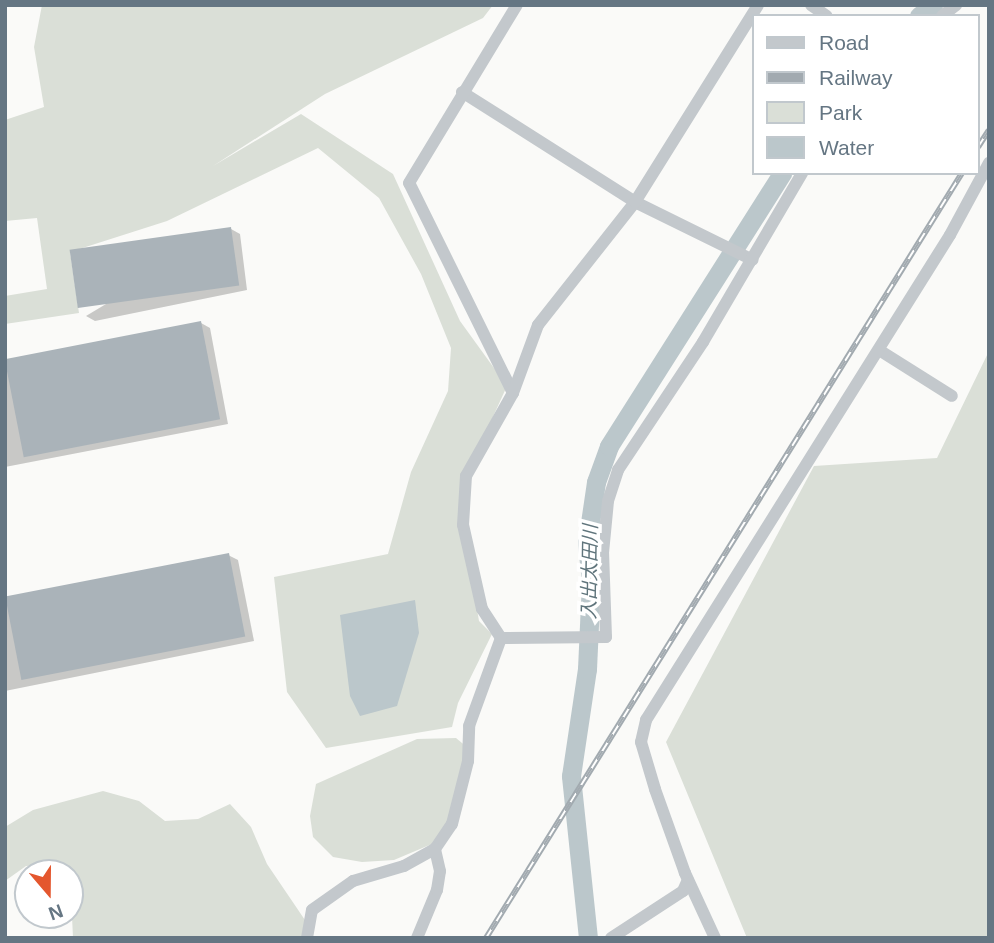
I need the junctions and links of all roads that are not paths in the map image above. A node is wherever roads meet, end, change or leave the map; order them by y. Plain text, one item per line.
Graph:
1 (517, 5) edge
2 (752, 15) edge
3 (462, 92) junction
4 (989, 163) edge
5 (802, 175) edge
6 (635, 202) junction
7 (753, 260) junction
8 (879, 350) junction
9 (513, 393) junction
10 (952, 396) dead end
11 (501, 638) junction
12 (435, 849) junction
13 (688, 880) junction
14 (307, 938) edge
15 (417, 938) edge
16 (611, 938) edge
17 (715, 938) edge

1 - 3 street
2 - 6 street
3 - 6 street
3 - 9 street
4 - 8 street
5 - 7 street
6 - 7 street
6 - 9 street
7 - 11 street
8 - 10 street
8 - 13 street
9 - 11 street
11 - 12 street
12 - 14 street
12 - 15 street
13 - 16 street
13 - 17 street

